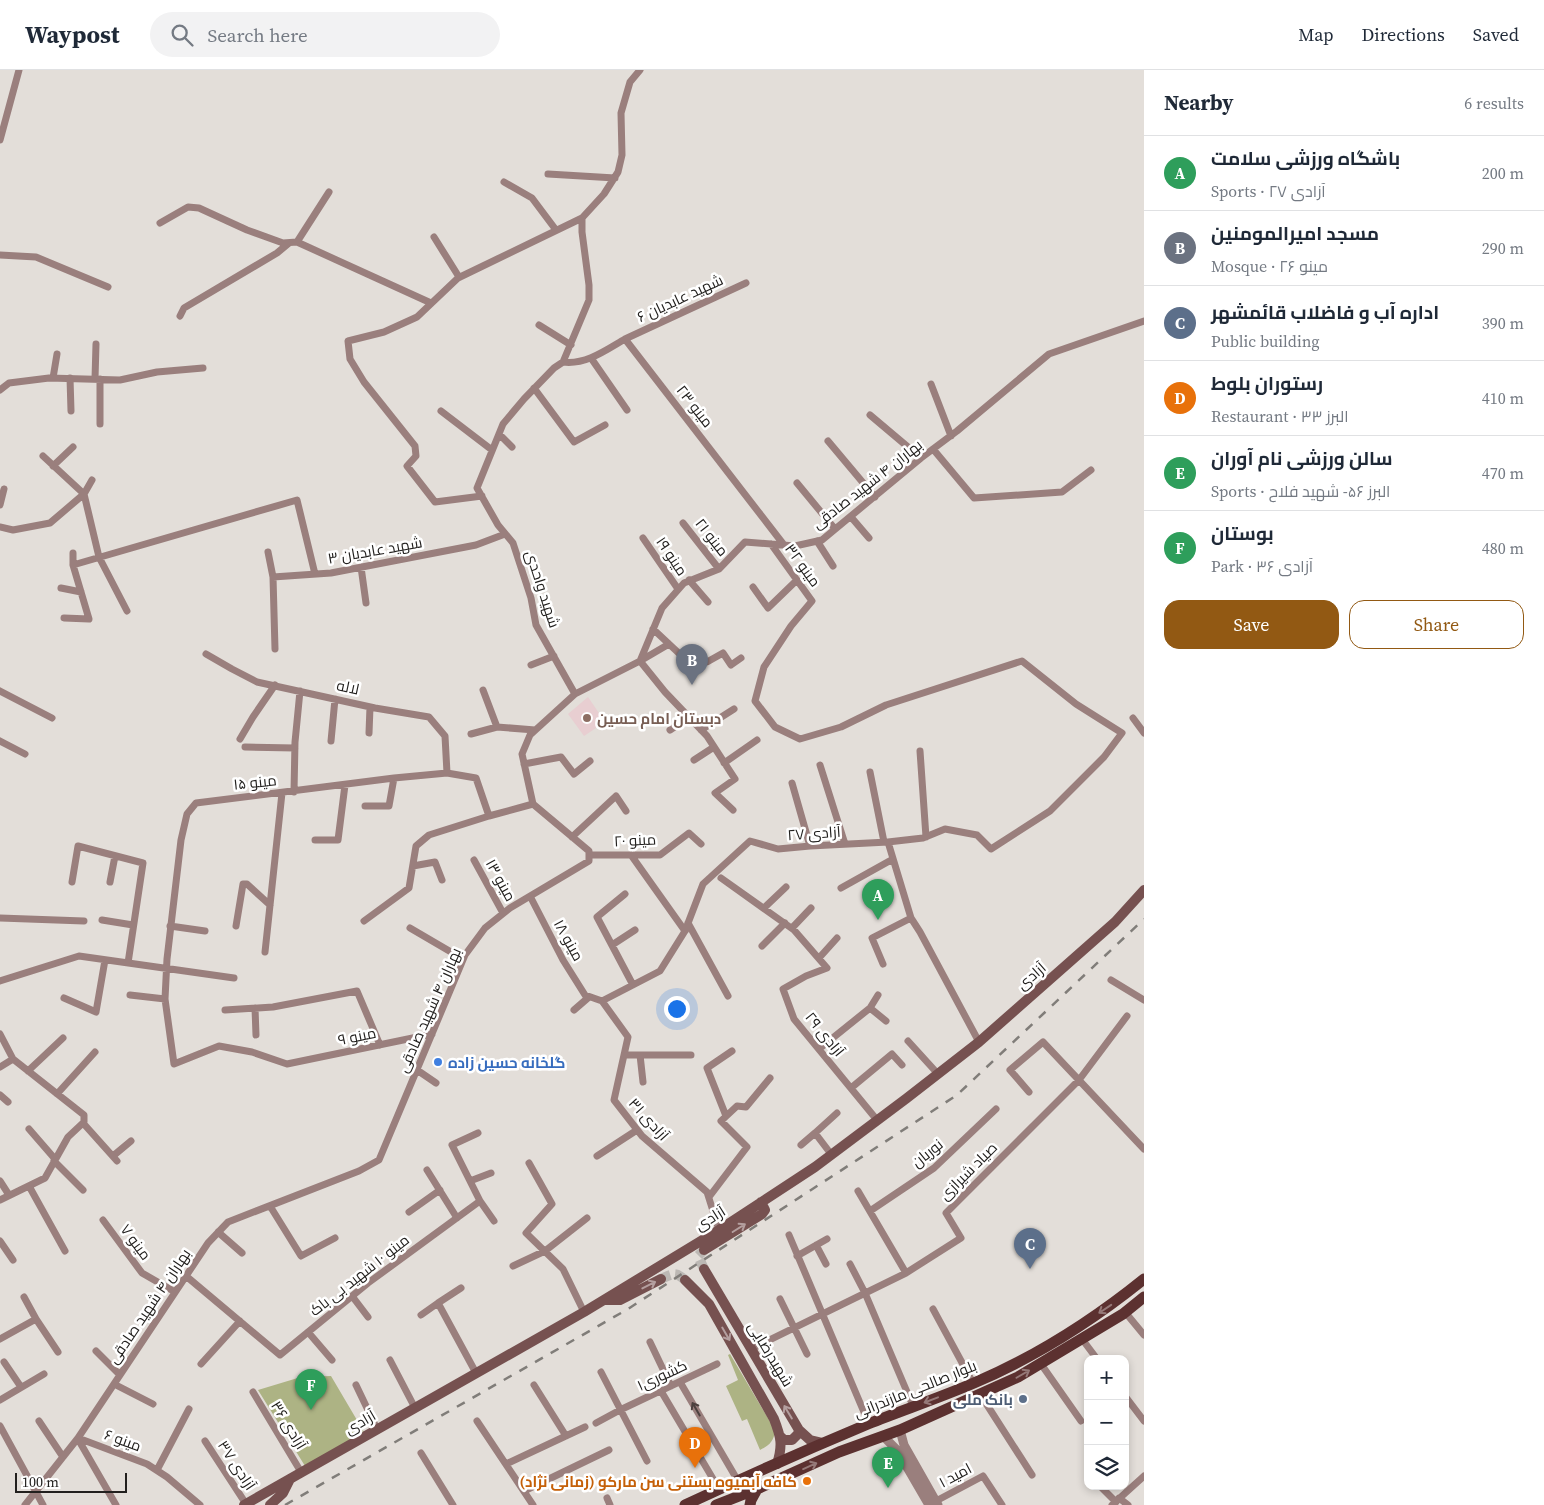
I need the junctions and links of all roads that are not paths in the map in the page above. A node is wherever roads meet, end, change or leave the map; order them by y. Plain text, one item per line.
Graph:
1 (19, 70) edge
2 (640, 70) edge
3 (0, 140) edge
4 (548, 174) dead end
5 (615, 178) junction
6 (504, 182) dead end
7 (329, 192) dead end
8 (582, 218) junction
9 (160, 223) dead end
10 (556, 230) junction
11 (434, 237) dead end
12 (294, 242) junction
13 (0, 255) edge
14 (459, 277) junction
15 (746, 283) dead end
16 (108, 287) dead end
17 (431, 303) junction
18 (180, 316) dead end
19 (1144, 321) edge
20 (539, 325) dead end
21 (625, 339) junction
22 (96, 344) dead end
23 (571, 345) junction
24 (58, 354) dead end
25 (591, 358) junction
26 (563, 362) junction
27 (203, 368) dead end
28 (52, 378) junction
29 (70, 378) junction
30 (97, 379) junction
31 (931, 384) dead end
32 (534, 388) junction
33 (0, 390) edge
34 (71, 410) dead end
35 (627, 410) dead end
36 (441, 411) dead end
37 (870, 415) dead end
38 (100, 424) dead end
39 (605, 425) dead end
40 (499, 434) junction
41 (951, 436) junction
42 (828, 441) dead end
43 (73, 447) dead end
44 (512, 447) dead end
45 (933, 449) junction
46 (492, 450) junction
47 (43, 456) dead end
48 (921, 458) junction
49 (53, 466) junction
50 (1091, 470) dead end
51 (92, 480) dead end
52 (797, 483) dead end
53 (4, 490) dead end
54 (84, 494) junction
55 (482, 496) junction
56 (875, 497) junction
57 (0, 506) edge
58 (851, 517) junction
59 (682, 523) dead end
60 (0, 527) edge
61 (835, 529) junction
62 (505, 534) junction
63 (643, 538) dead end
64 (869, 538) dead end
65 (817, 541) junction
66 (771, 544) junction
67 (784, 545) junction
68 (268, 552) dead end
69 (73, 553) dead end
70 (99, 557) junction
71 (73, 565) junction
72 (834, 566) dead end
73 (361, 567) junction
74 (719, 569) junction
75 (314, 574) junction
76 (273, 577) junction
77 (689, 580) junction
78 (797, 580) junction
79 (753, 587) dead end
80 (61, 588) dead end
81 (678, 589) junction
82 (81, 592) junction
83 (812, 601) joint
84 (708, 602) dead end
85 (366, 603) dead end
86 (127, 611) dead end
87 (64, 618) dead end
88 (653, 629) junction
89 (669, 644) junction
90 (275, 649) dead end
91 (206, 654) dead end
92 (554, 656) junction
93 (741, 658) dead end
94 (640, 661) junction
95 (531, 665) dead end
96 (275, 685) junction
97 (483, 690) dead end
98 (0, 691) edge
99 (300, 691) junction
100 (575, 694) junction
101 (335, 699) junction
102 (370, 706) junction
103 (734, 709) dead end
104 (689, 717) junction
105 (52, 718) dead end
106 (1133, 718) dead end
107 (497, 727) junction
108 (535, 730) junction
109 (670, 730) dead end
110 (701, 730) junction
111 (369, 733) dead end
112 (1144, 733) edge
113 (471, 734) dead end
114 (240, 739) dead end
115 (757, 740) dead end
116 (331, 741) dead end
117 (0, 742) edge
118 (244, 747) dead end
119 (295, 748) junction
120 (714, 748) junction
121 (920, 751) dead end
122 (25, 754) dead end
123 (694, 760) dead end
124 (590, 761) dead end
125 (724, 763) junction
126 (524, 764) junction
127 (820, 766) dead end
128 (870, 772) dead end
129 (447, 773) junction
130 (394, 778) junction
131 (792, 783) dead end
132 (345, 785) junction
133 (294, 792) junction
134 (282, 794) junction
135 (533, 804) junction
136 (365, 806) dead end
137 (732, 810) dead end
138 (626, 811) dead end
139 (489, 816) junction
140 (572, 837) junction
141 (926, 837) junction
142 (315, 840) dead end
143 (886, 842) junction
144 (701, 844) dead end
145 (845, 844) junction
146 (810, 846) junction
147 (589, 855) junction
148 (631, 855) junction
149 (115, 856) junction
150 (893, 859) junction
151 (474, 860) dead end
152 (412, 866) junction
153 (721, 878) dead end
154 (442, 880) dead end
155 (72, 882) dead end
156 (110, 882) dead end
157 (786, 887) dead end
158 (841, 888) dead end
159 (1144, 890) edge
160 (625, 894) dead end
161 (530, 896) junction
162 (270, 906) junction
163 (764, 908) junction
164 (811, 908) dead end
165 (503, 913) junction
166 (0, 918) edge
167 (911, 918) junction
168 (102, 920) dead end
169 (84, 921) dead end
170 (364, 921) dead end
171 (688, 923) junction
172 (785, 924) junction
173 (133, 925) junction
174 (170, 926) junction
175 (236, 926) dead end
176 (410, 928) dead end
177 (792, 928) junction
178 (634, 930) dead end
179 (204, 931) dead end
180 (686, 931) junction
181 (837, 938) dead end
182 (612, 945) junction
183 (762, 946) dead end
184 (265, 952) dead end
185 (818, 958) junction
186 (464, 959) junction
187 (105, 960) junction
188 (128, 963) junction
189 (883, 964) dead end
190 (166, 969) junction
191 (234, 978) dead end
192 (1111, 980) dead end
193 (0, 982) edge
194 (633, 985) junction
195 (130, 995) dead end
196 (878, 995) dead end
197 (587, 996) junction
198 (728, 996) dead end
199 (64, 998) dead end
200 (165, 999) junction
201 (1144, 1000) edge
202 (602, 1001) junction
203 (256, 1008) junction
204 (870, 1008) junction
205 (225, 1010) dead end
206 (574, 1010) dead end
207 (1127, 1016) dead end
208 (886, 1021) dead end
209 (0, 1034) edge
210 (432, 1034) junction
211 (256, 1035) dead end
212 (63, 1038) dead end
213 (908, 1040) dead end
214 (979, 1042) junction
215 (380, 1045) junction
216 (819, 1049) junction
217 (732, 1051) dead end
218 (95, 1052) dead end
219 (640, 1055) junction
220 (691, 1055) dead end
221 (624, 1056) junction
222 (13, 1059) junction
223 (287, 1064) joint
224 (902, 1065) dead end
225 (0, 1067) edge
226 (417, 1070) junction
227 (28, 1071) junction
228 (938, 1074) junction
229 (770, 1078) dead end
230 (1079, 1080) junction
231 (643, 1082) dead end
232 (436, 1083) dead end
233 (851, 1088) junction
234 (1030, 1092) dead end
235 (0, 1094) edge
236 (57, 1094) junction
237 (8, 1102) dead end
238 (996, 1109) dead end
239 (837, 1113) dead end
240 (726, 1116) junction
241 (877, 1120) junction
242 (83, 1123) junction
243 (29, 1128) dead end
244 (637, 1130) junction
245 (478, 1133) dead end
246 (815, 1133) junction
247 (131, 1141) dead end
248 (802, 1144) dead end
249 (1144, 1149) edge
250 (831, 1154) junction
251 (597, 1156) dead end
252 (55, 1160) junction
253 (528, 1163) dead end
254 (427, 1170) dead end
255 (491, 1173) dead end
256 (470, 1181) junction
257 (0, 1182) edge
258 (29, 1186) junction
259 (83, 1190) dead end
260 (440, 1190) junction
261 (858, 1191) dead end
262 (9, 1195) junction
263 (709, 1197) junction
264 (0, 1200) edge
265 (480, 1201) junction
266 (761, 1202) junction
267 (270, 1206) junction
268 (870, 1211) junction
269 (409, 1212) dead end
270 (457, 1218) junction
271 (587, 1218) dead end
272 (103, 1220) dead end
273 (494, 1221) dead end
274 (719, 1230) junction
275 (218, 1232) junction
276 (789, 1234) dead end
277 (335, 1238) dead end
278 (827, 1239) dead end
279 (0, 1241) edge
280 (816, 1245) junction
281 (704, 1250) dead end
282 (65, 1251) dead end
283 (545, 1251) junction
284 (242, 1253) dead end
285 (797, 1256) junction
286 (13, 1260) dead end
287 (826, 1264) dead end
288 (850, 1264) dead end
289 (513, 1266) dead end
290 (704, 1269) tunnel mouth
291 (906, 1273) junction
292 (186, 1276) junction
293 (661, 1279) tunnel mouth
294 (1144, 1279) edge
295 (685, 1280) tunnel mouth
296 (461, 1288) dead end
297 (175, 1292) junction
298 (865, 1293) junction
299 (352, 1296) junction
300 (24, 1297) dead end
301 (720, 1297) junction
302 (1144, 1297) edge
303 (780, 1299) dead end
304 (604, 1300) junction
305 (438, 1303) junction
306 (709, 1304) junction
307 (934, 1308) dead end
308 (584, 1312) junction
309 (1125, 1312) junction
310 (822, 1314) junction
311 (421, 1315) dead end
312 (368, 1317) dead end
313 (36, 1319) junction
314 (240, 1321) junction
315 (794, 1327) junction
316 (308, 1332) junction
317 (1144, 1335) edge
318 (0, 1338) edge
319 (1082, 1339) junction
320 (650, 1342) dead end
321 (751, 1349) junction
322 (96, 1351) dead end
323 (58, 1352) dead end
324 (807, 1354) dead end
325 (1094, 1355) edge
326 (332, 1360) dead end
327 (390, 1360) dead end
328 (4, 1362) dead end
329 (201, 1364) dead end
330 (717, 1364) dead end
331 (1040, 1364) junction
332 (601, 1372) dead end
333 (44, 1374) dead end
334 (120, 1374) junction
335 (476, 1374) junction
336 (680, 1382) junction
337 (973, 1383) junction
338 (114, 1384) junction
339 (356, 1385) dead end
340 (534, 1385) dead end
341 (671, 1386) junction
342 (21, 1387) junction
343 (661, 1391) junction
344 (253, 1392) dead end
345 (980, 1394) junction
346 (0, 1400) edge
347 (1128, 1400) edge
348 (153, 1404) dead end
349 (913, 1406) junction
350 (415, 1408) junction
351 (189, 1409) dead end
352 (620, 1410) junction
353 (1081, 1420) dead end
354 (1144, 1420) edge
355 (478, 1421) dead end
356 (39, 1422) dead end
357 (596, 1423) dead end
358 (869, 1424) junction
359 (0, 1426) edge
360 (585, 1427) dead end
361 (377, 1429) junction
362 (799, 1430) junction
363 (900, 1430) junction
364 (566, 1436) junction
365 (883, 1436) junction
366 (781, 1437) junction
367 (78, 1438) junction
368 (205, 1441) dead end
369 (823, 1443) junction
370 (609, 1450) dead end
371 (422, 1454) dead end
372 (63, 1457) junction
373 (647, 1461) dead end
374 (506, 1464) junction
375 (777, 1464) junction
376 (157, 1470) junction
377 (302, 1472) junction
378 (1032, 1475) dead end
379 (1144, 1476) edge
380 (290, 1479) junction
381 (738, 1481) junction
382 (758, 1489) junction
383 (719, 1490) junction
384 (1104, 1490) edge
385 (524, 1491) junction
386 (36, 1492) junction
387 (1116, 1502) edge
388 (719, 1504) edge
389 (934, 1504) edge
390 (25, 1505) edge
391 (43, 1505) edge
392 (116, 1505) edge
393 (200, 1505) edge
394 (245, 1505) edge
395 (270, 1505) edge
396 (453, 1505) edge
397 (533, 1505) edge
398 (685, 1505) edge
399 (734, 1505) edge
400 (750, 1505) edge
401 (1002, 1505) edge
402 (1128, 1505) edge

1 - 3 street
2 - 5 street
4 - 5 street
5 - 8 street
6 - 10 street
7 - 12 street
8 - 10 street
8 - 23 street
9 - 12 street
10 - 14 street
11 - 14 street
12 - 17 street
12 - 18 street
13 - 16 street
14 - 17 street
15 - 21 street, شهید عابدیان ۶
17 - 55 street
19 - 41 street, بهاران ۴ شهید صادقی
20 - 23 street
21 - 25 street
21 - 67 street, مینو ۲۳
22 - 30 street
23 - 26 street
24 - 28 street
25 - 26 street
25 - 35 street
26 - 32 street
27 - 30 street
28 - 29 street
28 - 33 street
29 - 30 street
29 - 34 street
30 - 38 street
31 - 41 street
32 - 39 street
32 - 40 street
36 - 46 street
37 - 48 street
40 - 44 street
40 - 46 street
41 - 45 street, بهاران ۴ شهید صادقی
42 - 56 street
43 - 49 street
45 - 48 street, بهاران ۴ شهید صادقی
45 - 50 street
46 - 55 street
47 - 49 street
48 - 56 street, بهاران ۴ شهید صادقی
49 - 54 street
51 - 54 street
52 - 61 street
53 - 57 street
54 - 60 street
54 - 70 street
55 - 62 street, شهید واحدی
56 - 58 street, بهاران ۴ شهید صادقی
58 - 61 street, بهاران ۴ شهید صادقی
58 - 64 street
59 - 74 street, مینو ۲۱
61 - 65 street, بهاران ۴ شهید صادقی
62 - 73 street, شهید عابدیان ۳
62 - 92 street, شهید واحدی
63 - 81 street, مینو ۱۹
65 - 67 street, بهاران ۴ شهید صادقی
65 - 72 street
66 - 67 street, بهاران ۴ شهید صادقی
66 - 74 street, بهاران ۴ شهید صادقی
66 - 78 street, مینو ۳۲
68 - 76 street
69 - 71 street
70 - 71 street
70 - 75 street
70 - 86 street
71 - 82 street
73 - 75 street, شهید عابدیان ۳
73 - 85 street
74 - 77 street, بهاران ۴ شهید صادقی
75 - 76 street, شهید عابدیان ۳
76 - 90 street
77 - 81 street, بهاران ۴ شهید صادقی
77 - 84 street
78 - 79 street
78 - 83 street, مینو ۳۲
80 - 82 street
81 - 88 street, بهاران ۴ شهید صادقی
82 - 87 street
83 - 141 street, آزادی ۲۷
88 - 89 street
88 - 94 street, بهاران ۴ شهید صادقی
89 - 93 street
89 - 94 street
91 - 96 street, لاله
92 - 95 street
92 - 100 street, شهید واحدی
94 - 100 street
94 - 104 street
96 - 99 street, لاله
96 - 114 street
97 - 107 street
98 - 105 street
99 - 101 street, لاله
99 - 119 street
100 - 108 street
101 - 102 street, لاله
101 - 116 street
102 - 111 street
102 - 129 street, لاله
103 - 110 street
104 - 109 street
104 - 110 street
106 - 112 street
107 - 108 street
107 - 113 street
108 - 126 street
110 - 120 street
115 - 125 street
117 - 122 street
118 - 119 street
119 - 133 street
120 - 123 street
120 - 125 street
121 - 141 street
124 - 126 street
125 - 137 street
126 - 135 street
127 - 145 street
128 - 143 street
129 - 130 street, مینو ۱۵
129 - 139 street, مینو ۱۵
130 - 132 street, مینو ۱۵
130 - 136 street
131 - 146 street
132 - 133 street, مینو ۱۵
132 - 142 street
133 - 134 street, مینو ۱۵
134 - 162 street
134 - 174 street, مینو ۱۵
135 - 139 street
135 - 140 street
138 - 140 street
139 - 152 street
140 - 147 street
141 - 143 street, آزادی ۲۷
143 - 145 street, آزادی ۲۷
143 - 150 street
144 - 148 street, مینو ۲۰
145 - 146 street, آزادی ۲۷
146 - 171 street, آزادی ۲۷
147 - 148 street, مینو ۲۰
147 - 161 street, بهاران ۴ شهید صادقی
148 - 180 street
149 - 155 street
149 - 156 street
149 - 173 street
150 - 158 street
150 - 167 street
151 - 165 street, مینو ۱۳
152 - 154 street
152 - 170 street
153 - 163 street
157 - 163 street
159 - 214 main road, آزادی
160 - 182 street
161 - 165 street, بهاران ۴ شهید صادقی
161 - 197 street, مینو ۱۸
162 - 175 street
162 - 184 street
163 - 172 street
164 - 177 street
165 - 186 street, بهاران ۴ شهید صادقی
166 - 169 street
167 - 189 street
167 - 214 street
168 - 173 street
171 - 180 street, آزادی ۲۷
171 - 198 street
172 - 177 street
172 - 183 street
173 - 188 street
174 - 179 street
174 - 190 street, مینو ۱۵
176 - 186 street
177 - 185 street
178 - 182 street
180 - 194 street, آزادی ۲۷
181 - 185 street
182 - 194 street
185 - 216 street, آزادی ۲۹
186 - 210 street, بهاران ۴ شهید صادقی
187 - 188 street
187 - 193 street
187 - 199 street
188 - 190 street
190 - 191 street
190 - 200 street, مینو ۱۵
192 - 201 street
194 - 202 street, آزادی ۲۷
195 - 200 street
196 - 204 street
197 - 202 street
197 - 206 street
200 - 223 street, مینو ۱۵
202 - 221 street, آزادی ۳۱
203 - 205 street
203 - 211 street
203 - 215 street
204 - 208 street
204 - 216 street
207 - 230 street, صیاد شیرازی
209 - 222 street
210 - 215 street, مینو ۹
210 - 226 street, بهاران ۴ شهید صادقی
212 - 227 street
213 - 228 street
214 - 228 main road, آزادی
215 - 223 street, مینو ۹
216 - 233 street, آزادی ۲۹
217 - 240 street
218 - 236 street
219 - 220 street
219 - 221 street
219 - 231 street
221 - 244 street, آزادی ۳۱
222 - 225 street
222 - 227 street
224 - 233 street
226 - 232 street
226 - 267 street, بهاران ۴ شهید صادقی
227 - 236 street
228 - 241 main road, آزادی
229 - 240 street
230 - 234 street
230 - 249 street
230 - 291 street, صیاد شیرازی
233 - 241 street, آزادی ۲۹
235 - 237 street
236 - 242 street
238 - 268 street, نوریان
239 - 246 street
240 - 263 street
241 - 250 main road, آزادی
242 - 247 street
242 - 252 street
243 - 252 street
244 - 251 street
244 - 263 street, آزادی ۳۱
245 - 256 street
246 - 248 street
246 - 250 street
250 - 266 main road, آزادی
252 - 258 street
252 - 259 street
253 - 283 street
254 - 260 street
255 - 256 street
256 - 265 street
257 - 262 street
258 - 262 street
258 - 282 street
260 - 269 street
260 - 270 street
261 - 268 street
262 - 264 street
263 - 274 street, آزادی ۳۱
265 - 270 street, مینو ۱۰ شهید بی باک
265 - 273 street
266 - 274 main road, آزادی
281 -> 266 main road
267 - 275 street, بهاران ۴ شهید صادقی
267 - 277 street
268 - 291 street
270 - 299 street, مینو ۱۰ شهید بی باک
271 - 283 street
272 - 297 street, مینو ۷
274 - 304 main road, آزادی
275 - 284 street
275 - 292 street, بهاران ۴ شهید صادقی
276 - 285 street
278 - 280 street
279 - 286 street
280 - 285 street
280 - 287 street
283 - 289 street
283 - 308 street
285 - 310 street
288 - 298 street
290 - 301 main road, شهیدرضایی
291 - 298 street, صیاد شیرازی
292 - 297 street, بهاران ۴ شهید صادقی
292 - 314 street, مینو ۱۰ شهید بی باک
304 -> 293 main road
294 -> 337 main road, بلوار صالحی مازندرانی
295 - 306 main road, شهیدرضایی
296 - 305 street
297 - 334 street, بهاران ۴ شهید صادقی
298 - 310 street, صیاد شیرازی
298 - 349 street
299 - 312 street
299 - 316 street, مینو ۱۰ شهید بی باک
300 - 313 street
301 - 306 main road
301 - 321 main road, شهیدرضایی
302 - 309 main road, بلوار صالحی مازندرانی
303 - 315 street
304 - 308 main road, آزادی
305 - 311 street
305 - 335 street
306 -> 366 main road, شهیدرضایی
307 - 337 street
308 - 335 main road, آزادی
309 - 317 street
309 - 319 main road, بلوار صالحی مازندرانی
310 - 315 street, صیاد شیرازی
310 - 358 street
313 - 318 street
313 - 323 street
314 - 316 street, مینو ۱۰ شهید بی باک
314 - 329 street
315 - 321 street, صیاد شیرازی
315 - 324 street
316 - 326 street
319 - 325 street
319 - 331 main road, بلوار صالحی مازندرانی
320 - 341 street
362 -> 321 main road, شهیدرضایی
322 - 334 street
327 - 350 street
328 - 342 street
330 - 336 street, کشوری۱
345 -> 331 main road, بلوار صالحی مازندرانی
331 - 353 street
332 - 352 street
333 - 342 street
334 - 338 street, بهاران ۴ شهید صادقی
335 - 350 main road, آزادی
336 - 341 street, کشوری۱
381 -> 336 street
337 -> 349 main road, بلوار صالحی مازندرانی
338 - 348 street
338 - 367 street, بهاران ۴ شهید صادقی
339 - 361 street
340 - 364 street
341 - 343 street, کشوری۱
342 - 346 street
343 - 352 street, کشوری۱
343 - 383 street
344 - 377 street, آزادی ۳۶
345 - 363 main road, بلوار صالحی مازندرانی
345 - 378 street
347 - 354 street
349 - 358 main road, بلوار صالحی مازندرانی
350 - 361 main road, آزادی
351 - 376 street
352 - 357 street, کشوری۱
352 - 373 street
355 - 374 street
356 - 372 street
358 - 369 main road, بلوار صالحی مازندرانی
359 - 386 street
360 - 364 street
361 - 377 main road, آزادی
362 - 366 main road
362 - 369 main road, شهیدرضایی
363 - 365 main road, بلوار صالحی مازندرانی
363 - 389 street
364 - 374 street
382 -> 365 main road, بلوار صالحی مازندرانی
365 - 389 street
366 - 375 main road
367 - 372 street, بهاران ۴ شهید صادقی
367 - 376 street, مینو ۶
367 - 392 street
368 - 394 street, آزادی ۳۷
369 - 375 main road, بلوار صالحی مازندرانی
370 - 385 street
371 - 396 street
372 - 386 street, بهاران ۴ شهید صادقی
374 - 385 street
375 - 381 main road, بلوار صالحی مازندرانی
376 - 393 street, مینو ۶
377 - 380 main road, آزادی
379 - 387 street
380 - 394 main road, آزادی
380 - 395 main road
381 - 383 main road, بلوار صالحی مازندرانی
382 - 388 main road, بلوار صالحی مازندرانی
382 - 400 main road
383 - 398 main road, بلوار صالحی مازندرانی
384 - 387 street
385 - 397 street
386 - 390 street, بهاران ۴ شهید صادقی
386 - 391 street
387 - 402 street
388 - 399 main road
389 - 401 street, امید ۱

